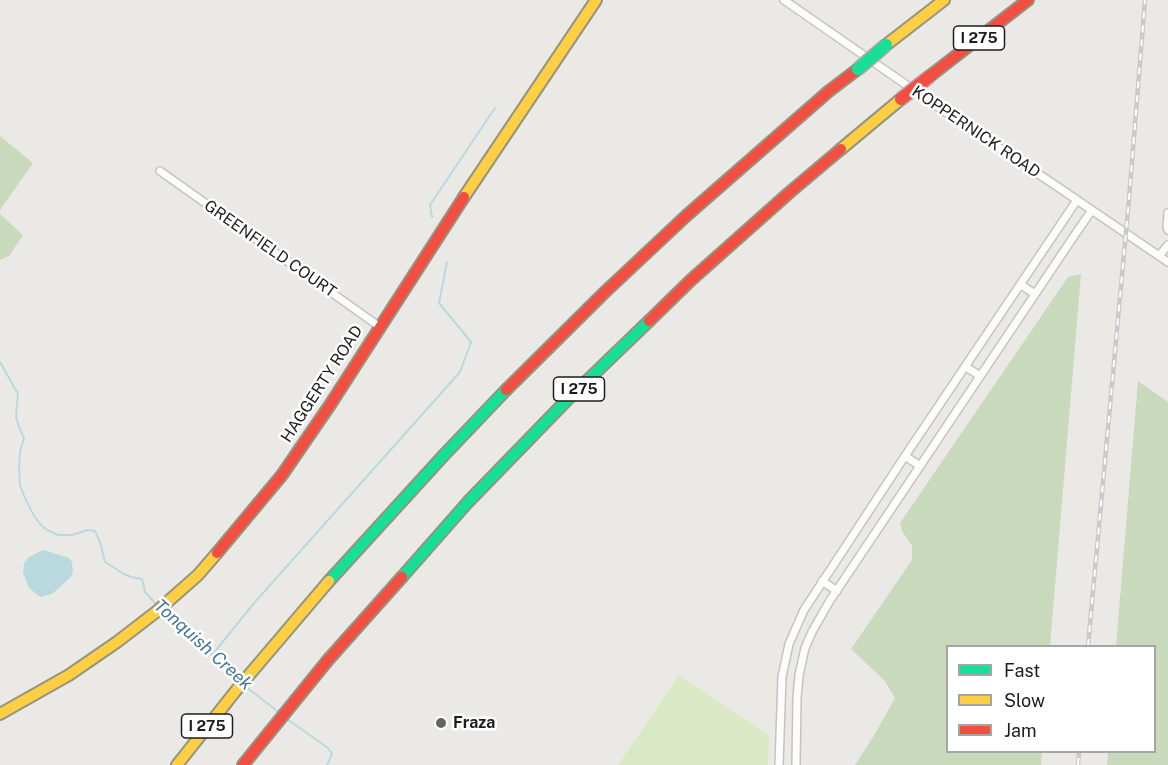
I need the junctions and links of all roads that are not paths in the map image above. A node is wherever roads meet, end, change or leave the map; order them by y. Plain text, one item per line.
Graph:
1 (597, 0) edge
2 (784, 0) edge
3 (944, 0) edge
4 (1028, 0) edge
5 (160, 171) dead end
6 (1077, 200) junction
7 (1092, 210) junction
8 (1168, 213) edge
9 (1168, 230) edge
10 (1168, 244) edge
11 (1159, 256) junction
12 (1168, 262) edge
13 (1021, 285) junction
14 (1035, 294) junction
15 (380, 327) junction
16 (966, 367) junction
17 (980, 376) junction
18 (906, 456) junction
19 (920, 466) junction
20 (822, 581) junction
21 (837, 591) junction
22 (781, 697) junction
23 (797, 698) junction
24 (0, 714) edge
25 (177, 765) edge
26 (243, 765) edge
27 (779, 765) edge
28 (796, 765) edge

1 - 15 main road, HAGGERTY ROAD
2 - 6 street, KOPPERNICK ROAD
3 - 25 main road, I 275, bridge
4 - 26 main road, I 275, bridge
5 - 15 street, GREENFIELD COURT
6 - 7 street, KOPPERNICK ROAD
6 - 13 street
7 - 11 street, KOPPERNICK ROAD
7 - 14 street
8 - 9 street
10 - 11 street
11 - 12 street, KOPPERNICK ROAD
13 - 14 street
13 - 16 street
14 - 17 street
15 - 24 main road, HAGGERTY ROAD
16 - 17 street
16 - 18 street
17 - 19 street
18 - 19 street
18 - 20 street
19 - 21 street
20 - 21 street
20 - 22 street
21 - 23 street
22 - 23 street
22 - 27 street
23 - 28 street

